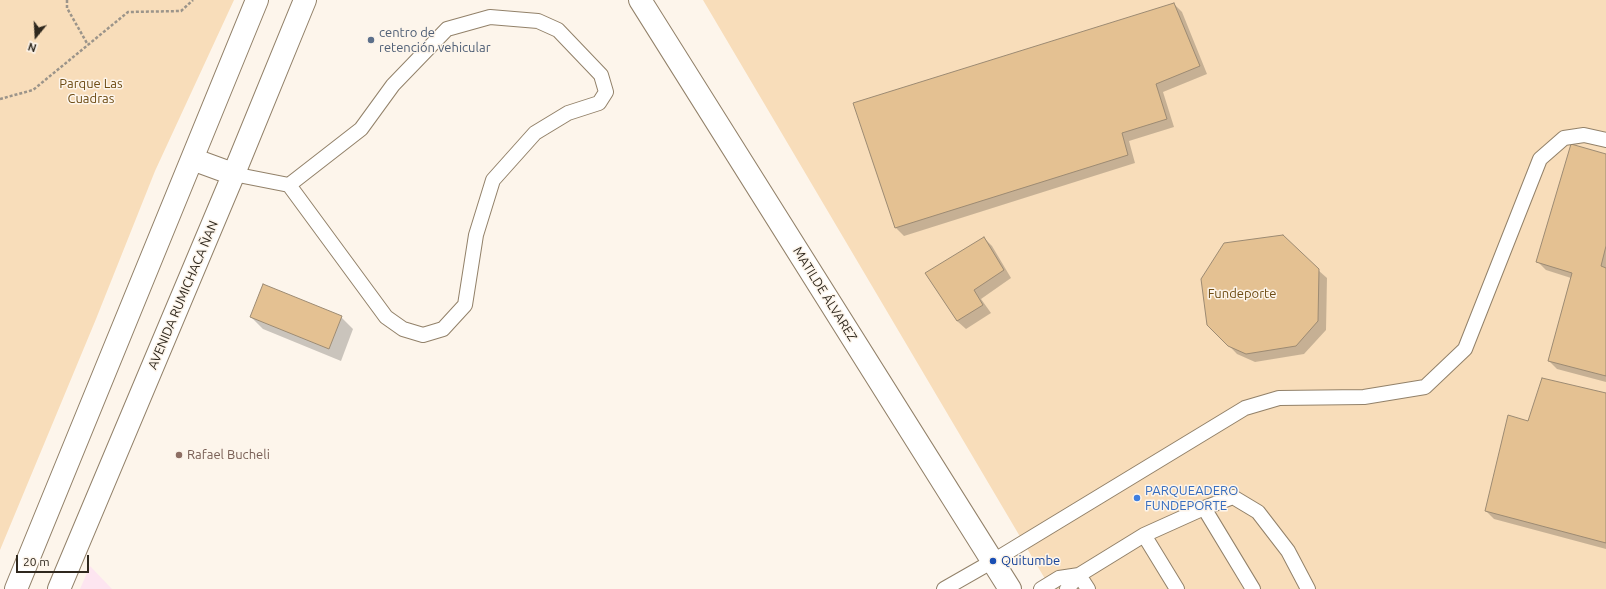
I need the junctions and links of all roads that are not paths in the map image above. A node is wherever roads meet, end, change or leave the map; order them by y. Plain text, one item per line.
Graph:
1 (257, 0) edge
2 (305, 0) edge
3 (640, 0) edge
4 (1606, 140) edge
5 (192, 159) junction
6 (233, 174) junction
7 (289, 185) junction
8 (1204, 508) junction
9 (1144, 535) junction
10 (993, 561) junction
11 (1079, 576) junction
12 (16, 589) edge
13 (59, 589) edge
14 (944, 589) edge
15 (1010, 589) edge
16 (1040, 589) edge
17 (1067, 589) edge
18 (1088, 589) edge
19 (1177, 589) edge
20 (1253, 589) edge
21 (1308, 589) edge

1 - 5 main road
2 - 6 main road, AVENIDA RUMICHACA ÑAN
3 - 10 main road, MATILDE ÁLVAREZ
4 - 10 lane
5 - 6 main road
5 - 12 main road
6 - 7 lane
6 - 13 main road, AVENIDA RUMICHACA ÑAN
7 - 7 lane
8 - 9 lane
8 - 20 lane
8 - 21 lane
9 - 11 lane
9 - 19 lane
10 - 14 lane
10 - 15 main road, MATILDE ÁLVAREZ
11 - 16 lane
11 - 17 lane
11 - 18 lane

